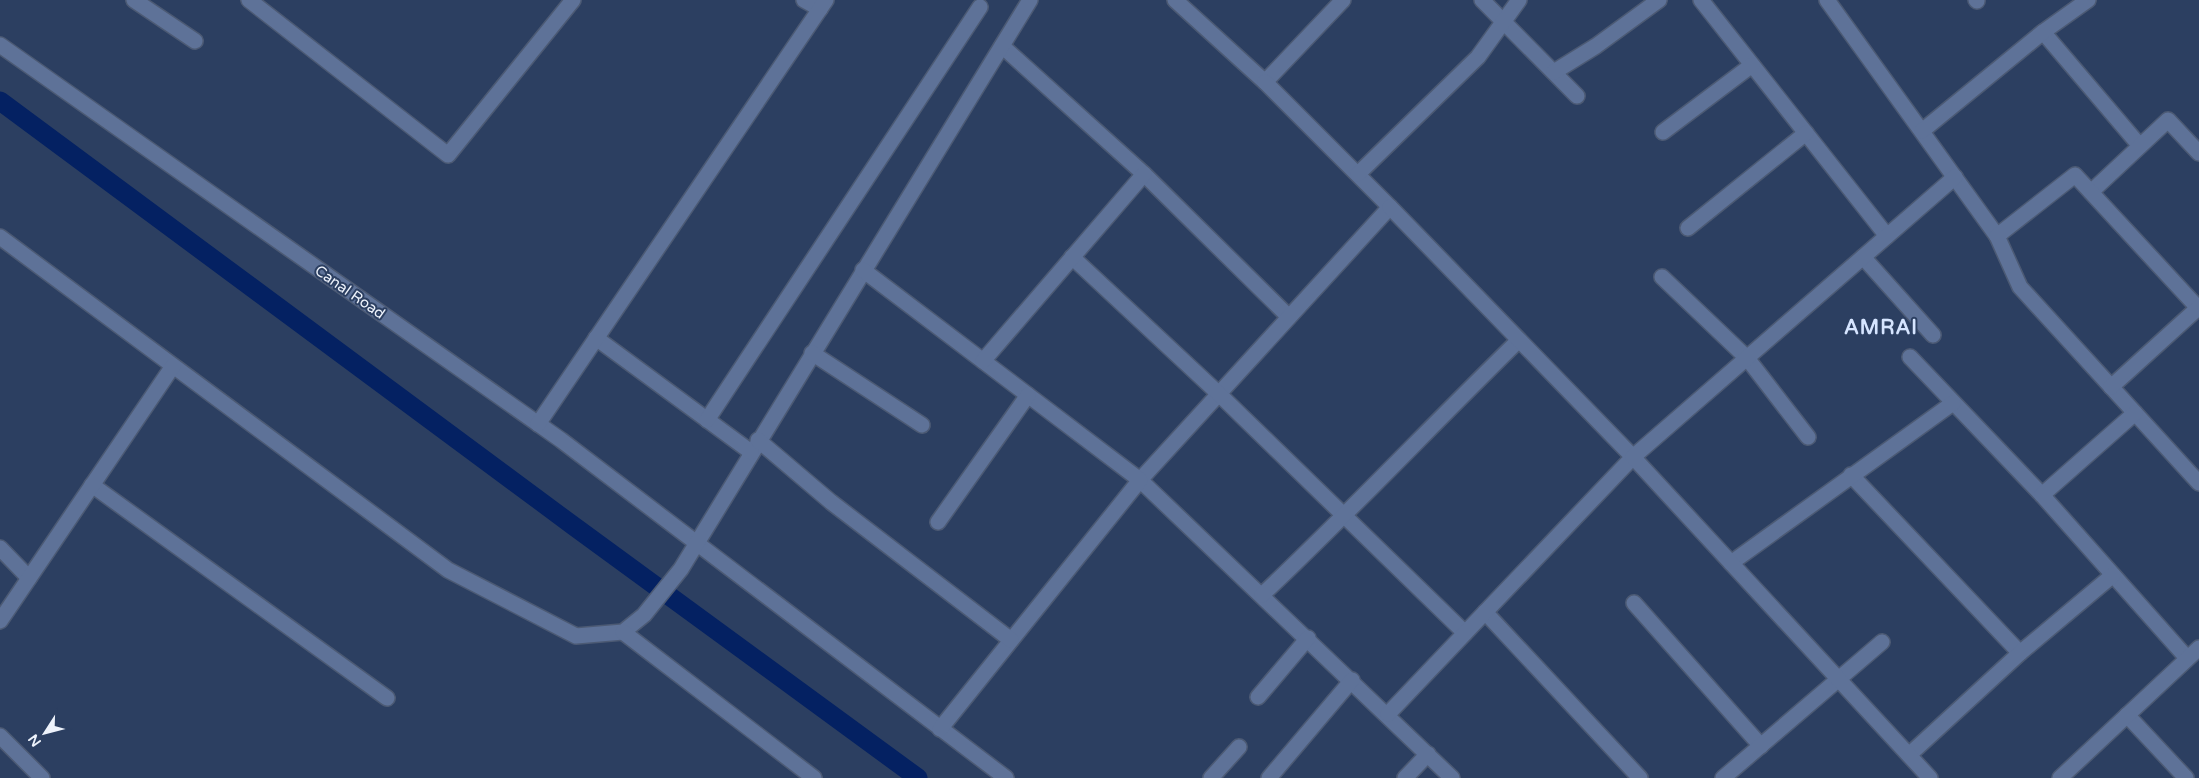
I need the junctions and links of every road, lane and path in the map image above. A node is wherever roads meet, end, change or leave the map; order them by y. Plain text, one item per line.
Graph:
1 (134, 0) edge
2 (249, 0) edge
3 (573, 0) edge
4 (804, 0) edge
5 (1030, 0) edge
6 (1176, 0) edge
7 (1343, 0) edge
8 (1482, 0) edge
9 (1519, 0) edge
10 (1659, 0) edge
11 (1701, 0) edge
12 (1827, 0) edge
13 (2088, 0) edge
14 (823, 5) edge
15 (980, 7) dead end
16 (1503, 20) junction
17 (2043, 32) junction
18 (195, 41) dead end
19 (0, 45) edge
20 (1002, 46) junction
21 (1752, 65) junction
22 (1554, 72) junction
23 (1264, 82) junction
24 (1577, 96) dead end
25 (1922, 131) junction
26 (1663, 132) dead end
27 (1806, 133) junction
28 (2140, 146) junction
29 (2199, 153) edge
30 (1144, 174) junction
31 (1358, 174) junction
32 (1955, 177) junction
33 (2091, 192) junction
34 (1390, 206) junction
35 (1688, 228) dead end
36 (1887, 236) junction
37 (1997, 236) junction
38 (0, 237) edge
39 (1072, 257) junction
40 (1863, 257) junction
41 (863, 270) junction
42 (1662, 277) dead end
43 (2199, 308) edge
44 (1289, 318) junction
45 (1933, 335) dead end
46 (596, 338) junction
47 (1519, 340) junction
48 (812, 353) junction
49 (1910, 357) dead end
50 (1747, 358) junction
51 (983, 361) junction
52 (172, 366) junction
53 (2111, 387) junction
54 (1219, 394) junction
55 (1028, 395) junction
56 (1953, 403) junction
57 (2135, 413) junction
58 (707, 420) junction
59 (538, 424) junction
60 (922, 425) dead end
61 (1808, 437) dead end
62 (755, 446) junction
63 (1633, 457) junction
64 (1851, 475) junction
65 (1140, 480) junction
66 (2199, 483) edge
67 (92, 486) junction
68 (2042, 496) junction
69 (1345, 517) junction
70 (938, 522) dead end
71 (697, 543) junction
72 (0, 548) edge
73 (1731, 563) junction
74 (2113, 575) junction
75 (29, 578) junction
76 (1262, 595) junction
77 (1634, 603) dead end
78 (1485, 612) junction
79 (0, 621) edge
80 (623, 632) junction
81 (1465, 633) junction
82 (1308, 638) junction
83 (1011, 640) junction
84 (1882, 642) dead end
85 (2020, 653) junction
86 (2193, 653) edge
87 (1352, 680) junction
88 (1840, 680) junction
89 (1258, 697) dead end
90 (387, 698) dead end
91 (1388, 714) junction
92 (2127, 715) junction
93 (940, 728) junction
94 (0, 736) edge
95 (1761, 746) junction
96 (1239, 747) dead end
97 (1428, 754) junction
98 (1909, 755) junction
99 (1732, 775) edge
100 (42, 778) edge
101 (814, 778) edge
102 (1006, 778) edge
103 (1211, 778) edge
104 (1269, 778) edge
105 (1405, 778) edge
106 (1452, 778) edge
107 (1640, 778) edge
108 (1930, 778) edge
109 (2060, 778) edge
110 (2186, 778) edge

1 - 18 street
2 - 3 street
4 - 14 street
5 - 20 street
6 - 23 street
7 - 23 street
8 - 16 street
9 - 16 street
10 - 22 street
11 - 21 street
12 - 25 street
13 - 17 street
14 - 46 street
15 - 58 street
16 - 22 street
16 - 31 street
17 - 25 street
17 - 28 street
19 - 59 street, Canal Road
20 - 30 street
20 - 41 street
21 - 26 street
21 - 27 street
22 - 24 street
23 - 31 street
25 - 32 street
27 - 35 street
27 - 36 street
28 - 29 street
28 - 33 street
30 - 39 street
30 - 44 street
31 - 34 street
32 - 36 street
32 - 37 street
33 - 37 street
33 - 43 street
34 - 44 street
34 - 47 street
36 - 40 street
37 - 53 street
38 - 52 street
39 - 51 street
39 - 54 street
40 - 45 street
40 - 50 street
41 - 48 street
41 - 51 street
42 - 50 street
43 - 53 street
44 - 54 street
46 - 58 street
46 - 59 street
47 - 63 street
47 - 69 street
48 - 60 street
48 - 62 street
49 - 56 street
50 - 61 street
50 - 63 street
51 - 55 street
52 - 67 street
52 - 80 street
53 - 57 street
54 - 65 street
54 - 69 street
55 - 65 street
55 - 70 street
56 - 64 street
56 - 68 street
57 - 66 street
57 - 68 street
58 - 62 street
59 - 71 street, Canal Road
62 - 71 street
62 - 83 street
63 - 73 street
63 - 78 street
64 - 73 street
64 - 85 street
65 - 76 street
65 - 83 street
67 - 75 street
67 - 90 street
68 - 74 street
69 - 76 street
69 - 81 street
71 - 80 street
71 - 93 street, Canal Road
72 - 75 street
73 - 88 street
74 - 85 street
74 - 86 street
75 - 79 street
76 - 82 street
77 - 95 street
78 - 81 street
78 - 107 street
80 - 101 street
81 - 91 street
82 - 87 street
82 - 89 street
83 - 93 street
84 - 88 street
85 - 98 street
86 - 92 street
87 - 91 street
87 - 104 street
88 - 95 street
88 - 98 street
91 - 97 street
92 - 109 street
92 - 110 street
93 - 102 street, Canal Road
94 - 100 street
95 - 99 street
96 - 103 street
97 - 105 street
97 - 106 street
98 - 108 street

